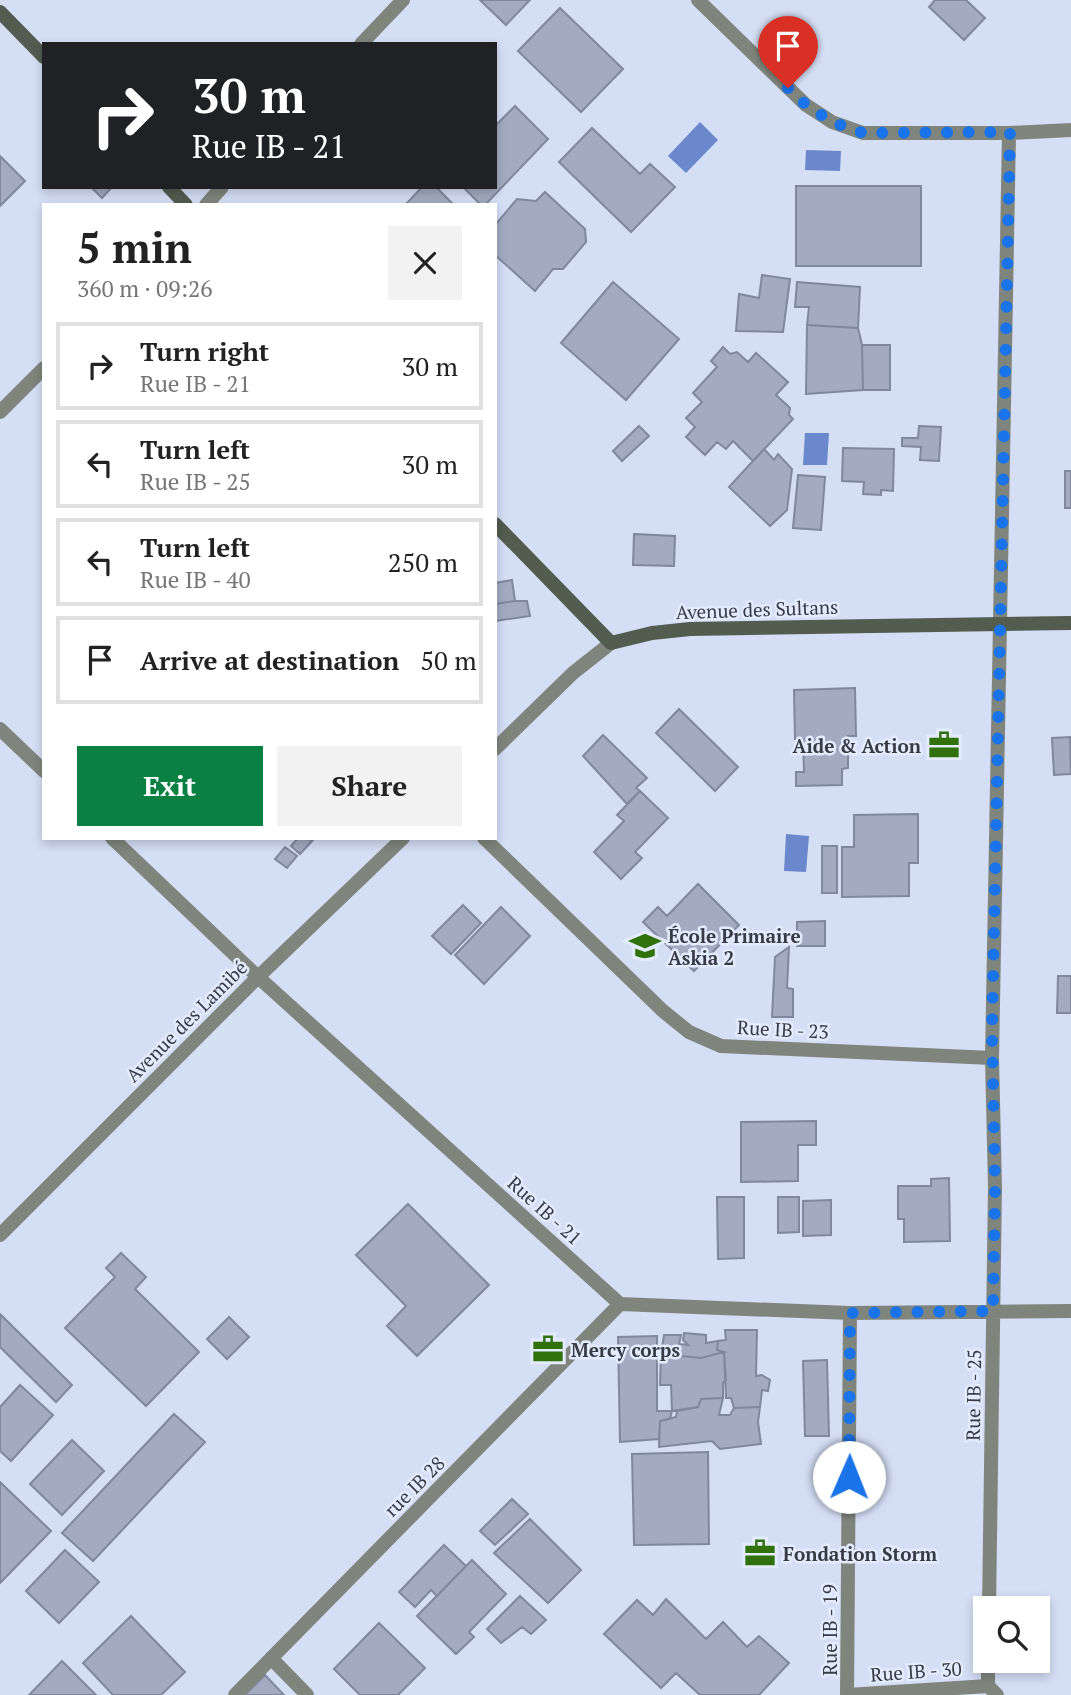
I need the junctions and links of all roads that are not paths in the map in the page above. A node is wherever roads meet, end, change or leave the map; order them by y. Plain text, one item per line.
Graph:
1 (403, 0) edge
2 (698, 0) edge
3 (0, 12) edge
4 (363, 42) edge
5 (42, 55) edge
6 (1071, 130) edge
7 (1010, 132) junction
8 (171, 189) edge
9 (220, 189) edge
10 (184, 203) edge
11 (208, 203) edge
12 (42, 370) edge
13 (0, 412) edge
14 (497, 526) edge
15 (999, 623) junction
16 (1071, 623) edge
17 (611, 643) junction
18 (0, 729) edge
19 (497, 747) edge
20 (42, 769) edge
21 (114, 840) edge
22 (400, 840) edge
23 (486, 840) edge
24 (258, 977) junction
25 (992, 1058) junction
26 (0, 1235) edge
27 (620, 1304) junction
28 (993, 1311) junction
29 (1071, 1311) edge
30 (850, 1313) junction
31 (989, 1596) edge
32 (271, 1658) junction
33 (993, 1690) edge
34 (235, 1695) edge
35 (307, 1695) edge
36 (847, 1695) edge

1 - 4 street
2 - 7 street
3 - 5 street
6 - 7 street
7 - 15 street, Rue IB - 25
8 - 10 street
9 - 11 street
12 - 13 street
14 - 17 street
15 - 16 street, Avenue des Sultans
15 - 17 street, Avenue des Sultans
15 - 25 street, Rue IB - 25
17 - 19 street
18 - 20 street
21 - 24 street, Rue IB - 21
22 - 24 street, Avenue des Lamibé
23 - 25 street, Rue IB - 23
24 - 26 street, Avenue des Lamibé
24 - 27 street, Rue IB - 21
25 - 28 street, Rue IB - 25
27 - 30 street
27 - 32 street, rue IB 28
28 - 29 street
28 - 30 street
28 - 31 street, Rue IB - 25
30 - 36 street, Rue IB - 19
32 - 34 street, rue IB 28
32 - 35 street
33 - 36 street, Rue IB - 30

